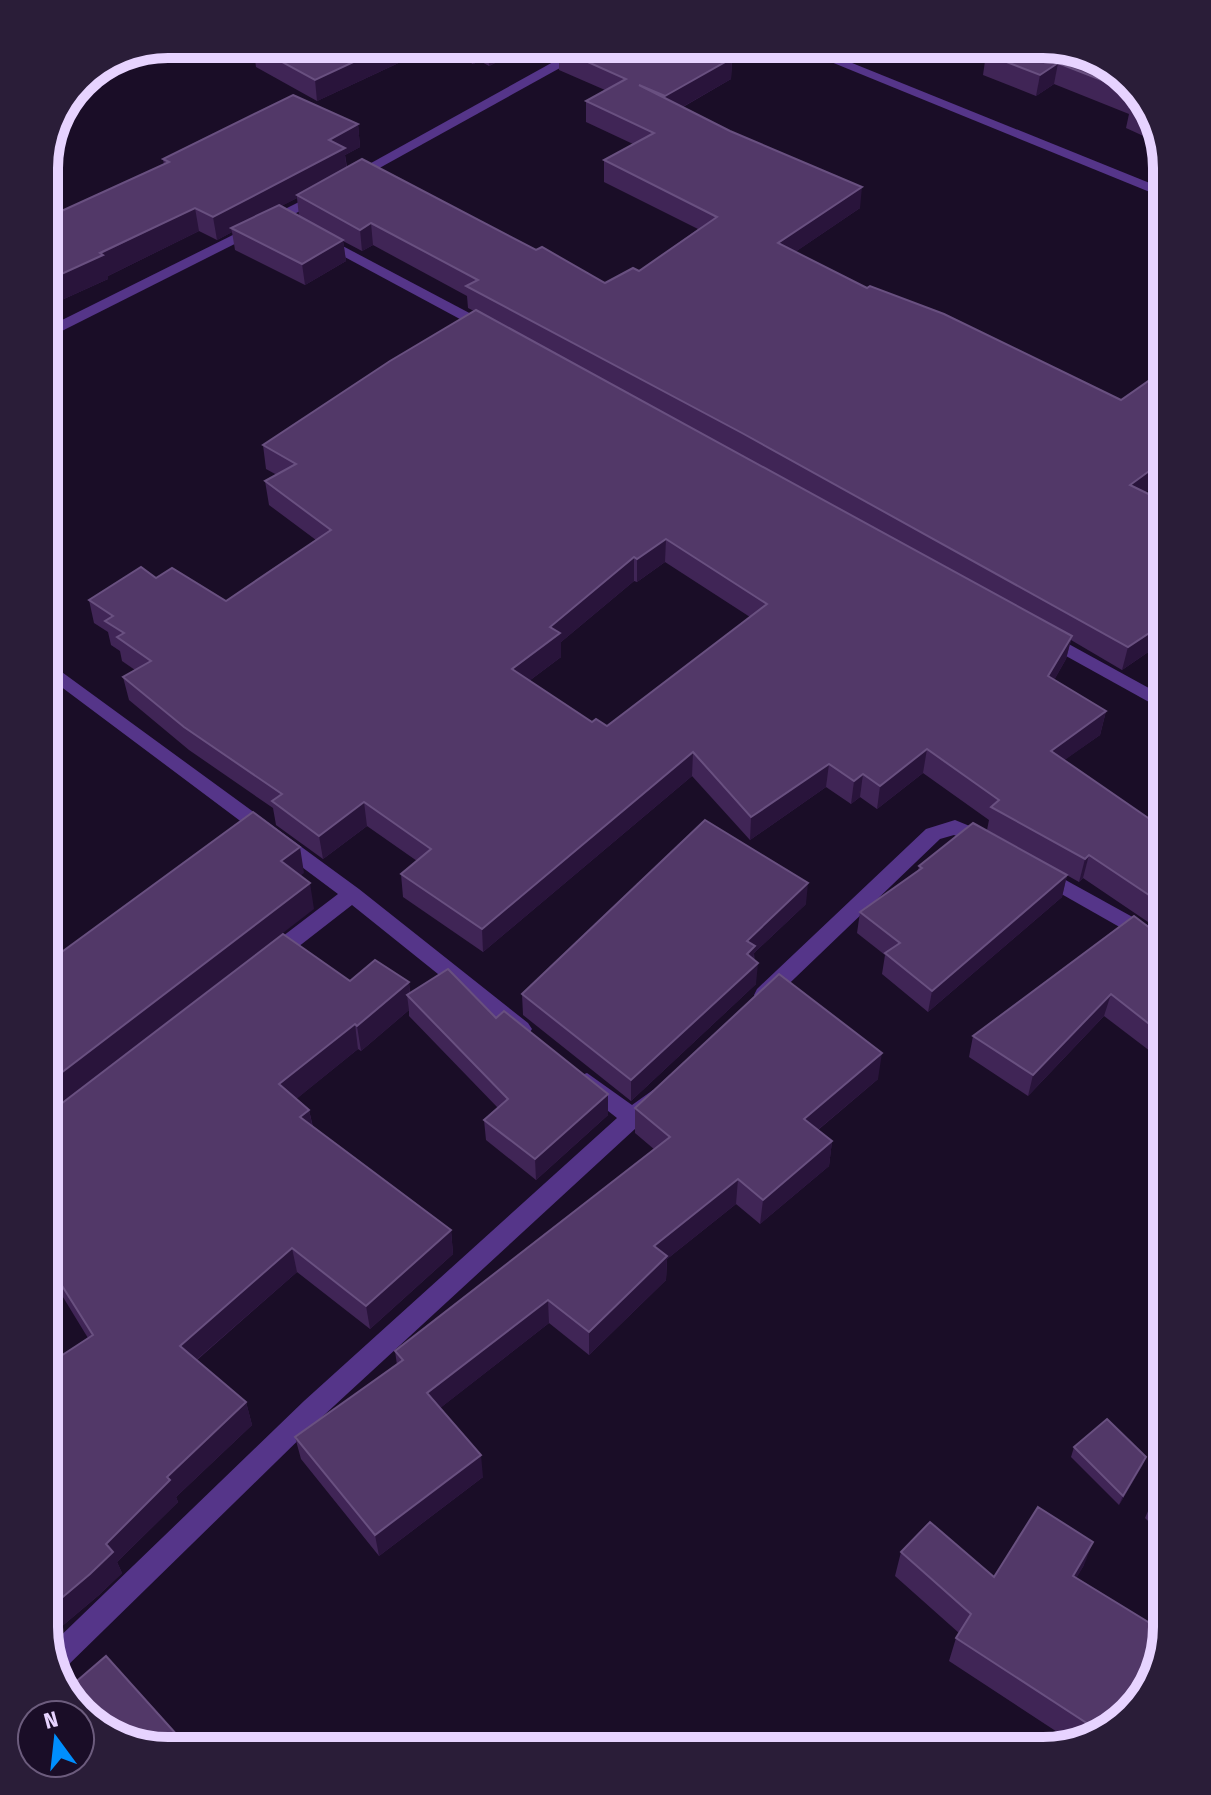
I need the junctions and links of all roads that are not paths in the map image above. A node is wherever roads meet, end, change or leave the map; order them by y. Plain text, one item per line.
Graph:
1 (569, 58) edge
2 (828, 58) edge
3 (1153, 189) edge
4 (295, 224) junction
5 (58, 329) edge
6 (501, 336) edge
7 (1032, 630) edge
8 (58, 675) edge
9 (1153, 698) edge
10 (1001, 849) edge
11 (1027, 865) edge
12 (352, 894) junction
13 (1153, 938) edge
14 (254, 970) edge
15 (749, 1009) edge
16 (535, 1040) edge
17 (571, 1070) edge
18 (673, 1080) edge
19 (632, 1118) junction
20 (62, 1654) edge

1 - 4 street
2 - 3 street
4 - 5 street
4 - 6 street
7 - 9 street
8 - 12 street
10 - 15 street
11 - 13 street
12 - 14 street
12 - 16 street
17 - 19 street
18 - 19 street
19 - 20 street

